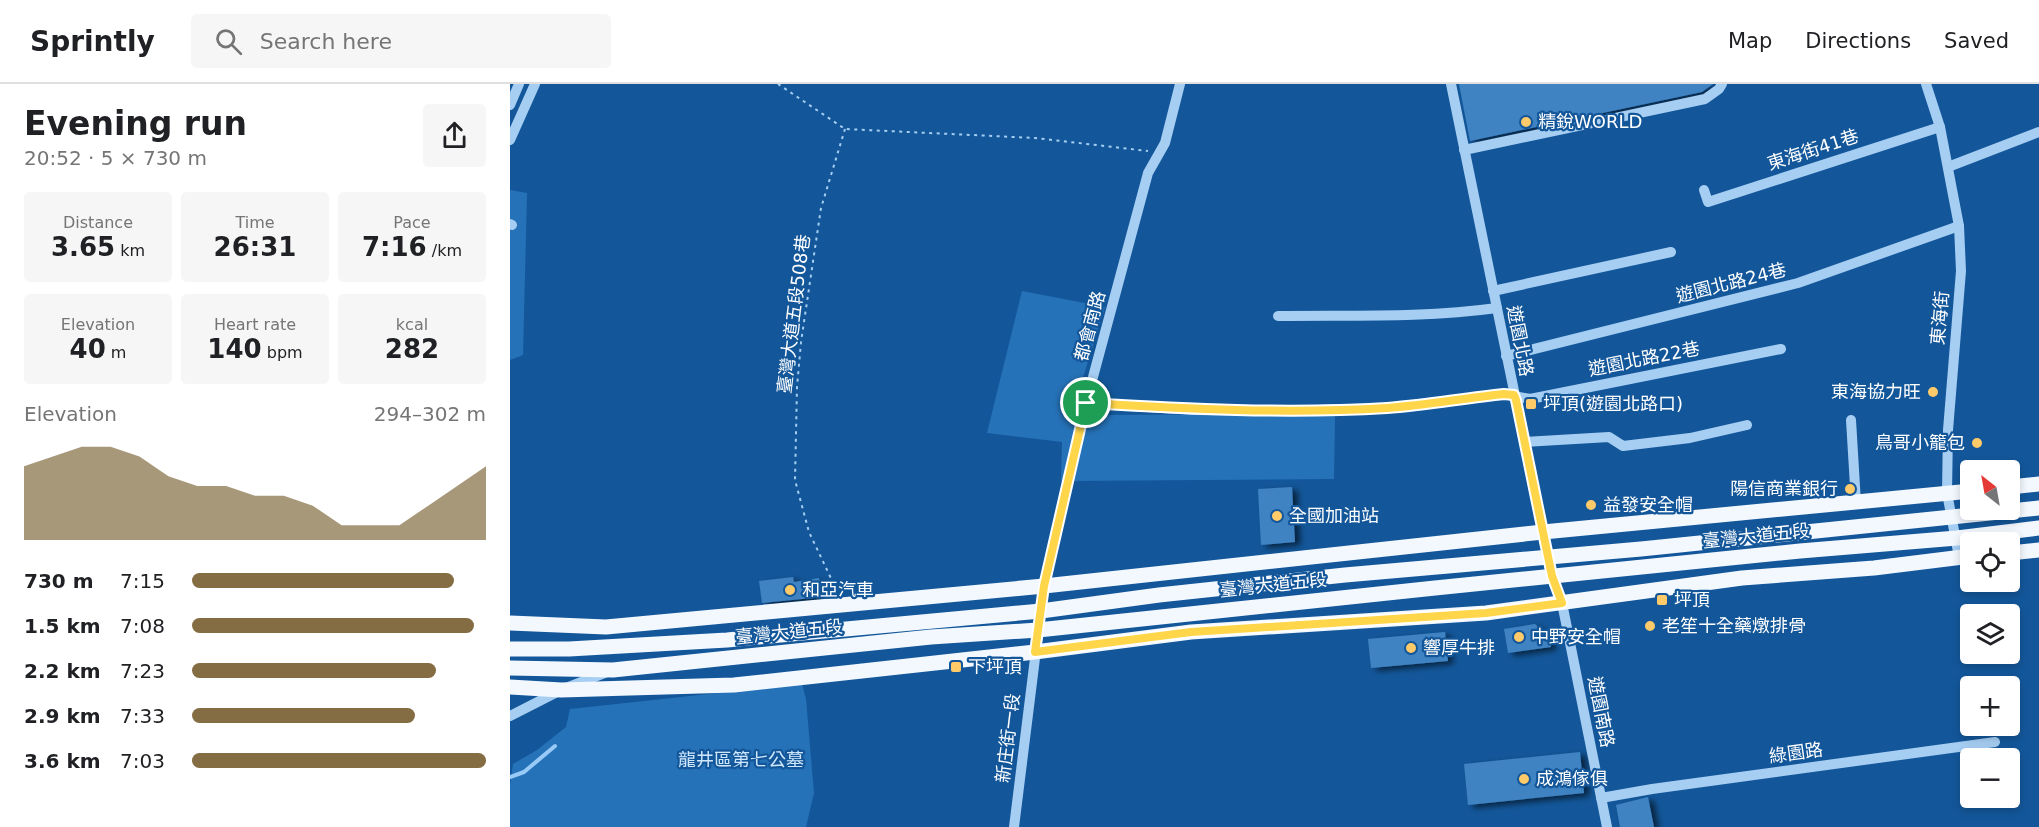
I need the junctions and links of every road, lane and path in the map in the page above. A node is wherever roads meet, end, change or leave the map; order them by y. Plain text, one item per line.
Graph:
1 (519, 84) edge
2 (534, 84) edge
3 (778, 84) edge
4 (1180, 84) edge
5 (1451, 84) edge
6 (1722, 84) edge
7 (1926, 84) edge
8 (510, 105) edge
9 (510, 121) edge
10 (1940, 127) junction
11 (845, 129) junction
12 (2039, 132) edge
13 (510, 140) edge
14 (1464, 150) junction
15 (1160, 152) junction
16 (1948, 166) junction
17 (1704, 190) dead end
18 (1959, 226) junction
19 (1671, 252) dead end
20 (1493, 291) junction
21 (1497, 308) junction
22 (1278, 316) dead end
23 (1781, 349) dead end
24 (1506, 356) junction
25 (1514, 395) junction
26 (1086, 403) junction
27 (1851, 420) dead end
28 (1747, 425) dead end
29 (1524, 441) junction
30 (2039, 484) edge
31 (2020, 486) edge
32 (1960, 492) edge
33 (1947, 493) junction
34 (1856, 503) junction
35 (2039, 508) edge
36 (1953, 518) junction
37 (2039, 528) edge
38 (1543, 532) junction
39 (1957, 538) junction
40 (1960, 545) edge
41 (2039, 550) edge
42 (2020, 552) edge
43 (1548, 557) junction
44 (1960, 558) edge
45 (1552, 576) junction
46 (1044, 586) junction
47 (1562, 603) junction
48 (844, 604) junction
49 (1041, 611) junction
50 (510, 623) edge
51 (1038, 630) junction
52 (510, 649) edge
53 (1035, 652) junction
54 (510, 668) edge
55 (613, 670) junction
56 (510, 687) edge
57 (561, 690) junction
58 (510, 716) edge
59 (1995, 742) dead end
60 (1602, 798) junction
61 (1014, 827) edge
62 (1607, 827) edge

1 - 8 street
2 - 9 street
2 - 13 street
3 - 11 path
4 - 15 street, 都會南路
5 - 14 street, 遊園北路
6 - 14 street
7 - 10 street, 東海街
10 - 16 street, 東海街
10 - 17 street, 東海街41巷
11 - 15 path
11 - 48 path, 臺灣大道五段508巷
12 - 16 street
14 - 20 street, 遊園北路
15 - 26 street, 都會南路
16 - 18 street, 東海街
18 - 24 street, 遊園北路24巷
18 - 33 street, 東海街
19 - 20 street
20 - 21 street, 遊園北路
21 - 22 street
21 - 24 street, 遊園北路
23 - 25 street, 遊園北路22巷
24 - 25 street, 遊園北路
25 - 26 street, 遊園北路22巷
25 - 29 street, 遊園北路
26 - 46 street, 都會南路
27 - 34 street
28 - 29 street
29 - 38 street, 遊園北路
30 - 31 main road
32 - 33 main road, 臺灣大道五段
33 - 34 main road, 臺灣大道五段
33 - 36 street, 東海街
34 - 38 main road, 臺灣大道五段
35 - 36 main road, 臺灣大道五段
36 - 39 street, 東海街
36 - 43 main road, 臺灣大道五段
37 - 39 main road, 臺灣大道五段
38 - 43 street, 遊園北路
38 - 46 main road, 臺灣大道五段
39 - 40 street, 東海街
39 - 45 main road, 臺灣大道五段
41 - 42 main road
43 - 45 street, 遊園北路
43 - 49 main road, 臺灣大道五段
44 - 47 main road
45 - 47 street, 遊園北路
45 - 51 main road, 臺灣大道五段
46 - 48 main road, 臺灣大道五段
46 - 49 street, 都會南路
47 - 53 main road
47 - 60 street, 遊園南路
48 - 50 main road, 臺灣大道五段
49 - 51 street, 都會南路
49 - 52 main road, 臺灣大道五段
51 - 53 street, 都會南路
51 - 55 main road, 臺灣大道五段
53 - 57 main road
53 - 61 street, 新庄街一段
54 - 55 main road, 臺灣大道五段
55 - 57 street
56 - 57 main road
57 - 58 street
59 - 60 street, 綠園路
60 - 62 street, 遊園南路

